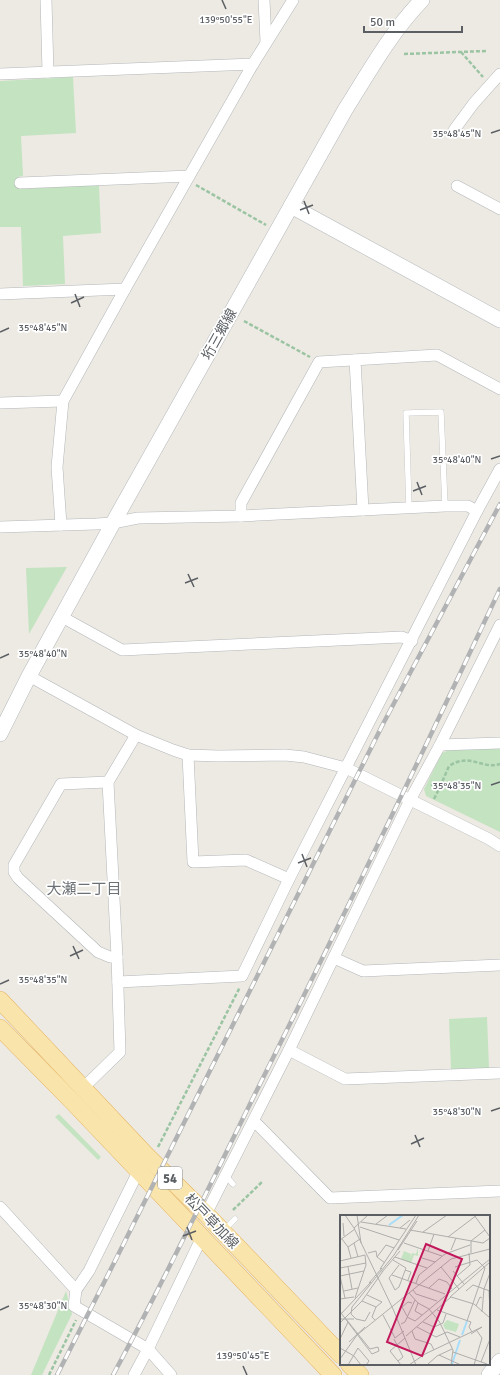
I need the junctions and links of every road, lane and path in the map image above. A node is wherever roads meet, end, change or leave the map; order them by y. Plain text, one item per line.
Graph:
1 (46, 0) edge
2 (264, 0) edge
3 (293, 0) edge
4 (422, 0) edge
5 (266, 42) junction
6 (486, 51) dead end
7 (460, 52) junction
8 (404, 54) dead end
9 (253, 64) junction
10 (48, 72) junction
11 (0, 74) edge
12 (500, 74) edge
13 (490, 85) junction
14 (454, 130) dead end
15 (188, 178) junction
16 (20, 183) dead end
17 (457, 186) dead end
18 (291, 206) junction
19 (500, 209) edge
20 (267, 225) dead end
21 (125, 289) junction
22 (0, 294) edge
23 (500, 320) edge
24 (244, 321) dead end
25 (355, 360) junction
26 (319, 362) junction
27 (500, 389) edge
28 (63, 401) junction
29 (0, 403) edge
30 (500, 469) edge
31 (445, 506) junction
32 (409, 508) junction
33 (363, 510) junction
34 (477, 511) junction
35 (241, 516) junction
36 (114, 523) junction
37 (61, 525) junction
38 (0, 527) edge
39 (62, 617) junction
40 (500, 625) edge
41 (412, 641) junction
42 (29, 676) junction
43 (0, 719) edge
44 (0, 734) edge
45 (136, 735) junction
46 (500, 743) edge
47 (440, 745) junction
48 (188, 755) junction
49 (500, 764) edge
50 (346, 768) junction
51 (108, 782) junction
52 (429, 784) dead end
53 (440, 789) junction
54 (410, 800) junction
55 (433, 802) dead end
56 (500, 846) edge
57 (289, 879) junction
58 (117, 957) junction
59 (334, 958) junction
60 (500, 965) edge
61 (242, 976) junction
62 (118, 982) junction
63 (0, 1000) edge
64 (0, 1028) edge
65 (289, 1050) junction
66 (500, 1073) edge
67 (83, 1088) junction
68 (254, 1121) junction
69 (152, 1151) junction
70 (138, 1170) junction
71 (263, 1181) dead end
72 (500, 1191) edge
73 (0, 1207) edge
74 (231, 1212) dead end
75 (206, 1214) junction
76 (235, 1219) dead end
77 (223, 1232) junction
78 (202, 1237) junction
79 (76, 1290) junction
80 (81, 1310) junction
81 (148, 1349) junction
82 (340, 1355) edge
83 (500, 1361) edge
84 (350, 1365) edge
85 (49, 1375) edge
86 (134, 1375) edge
87 (171, 1375) edge
88 (333, 1375) edge
89 (360, 1375) edge
90 (489, 1375) edge

1 - 10 street
2 - 5 street
3 - 5 street
4 - 18 street, 垳三郷線
5 - 9 street
6 - 7 path
7 - 8 path
7 - 13 path
9 - 10 street
9 - 15 street
10 - 11 street
12 - 13 street
13 - 14 street
15 - 16 street
15 - 20 path
15 - 21 street
17 - 19 street
18 - 23 street
18 - 36 street, 垳三郷線
21 - 22 street
21 - 28 street
24 - 26 path
25 - 26 street
25 - 27 street
25 - 33 street
26 - 35 street
28 - 29 street
28 - 37 street
30 - 34 street
31 - 32 street
31 - 32 lane
31 - 34 street
32 - 33 street
33 - 35 street
34 - 41 street
35 - 36 street
36 - 37 street
36 - 39 street, 垳三郷線
37 - 38 street
39 - 41 street
39 - 42 street, 垳三郷線
40 - 47 street
41 - 50 street
42 - 43 street, 垳三郷線
42 - 44 street, 垳三郷線
42 - 45 street
45 - 48 street
45 - 51 street
46 - 47 street
47 - 54 street
48 - 50 street
48 - 57 street
49 - 53 path
50 - 54 street
50 - 57 street
51 - 58 street
51 - 58 street
52 - 53 path
53 - 55 path
54 - 56 street
54 - 59 street
57 - 61 street
58 - 62 street
59 - 60 street
59 - 65 street
61 - 62 street
61 - 69 path
62 - 67 street
63 - 67 main road, 松戸草加線 / 54
64 - 70 main road, 松戸草加線 / 54
65 - 66 street
65 - 68 street
67 - 69 main road, 松戸草加線 / 54
68 - 72 street
68 - 75 street
69 - 70 street
69 - 75 main road, 松戸草加線 / 54
70 - 78 main road, 松戸草加線 / 54
70 - 79 street
71 - 74 path
73 - 79 street
75 - 77 main road, 松戸草加線 / 54
76 - 77 lane
77 - 82 main road, 松戸草加線 / 54
78 - 81 street
78 - 88 main road, 松戸草加線 / 54
79 - 80 street
80 - 81 street
80 - 85 path
81 - 86 street
81 - 87 street
83 - 90 street
84 - 89 main road

